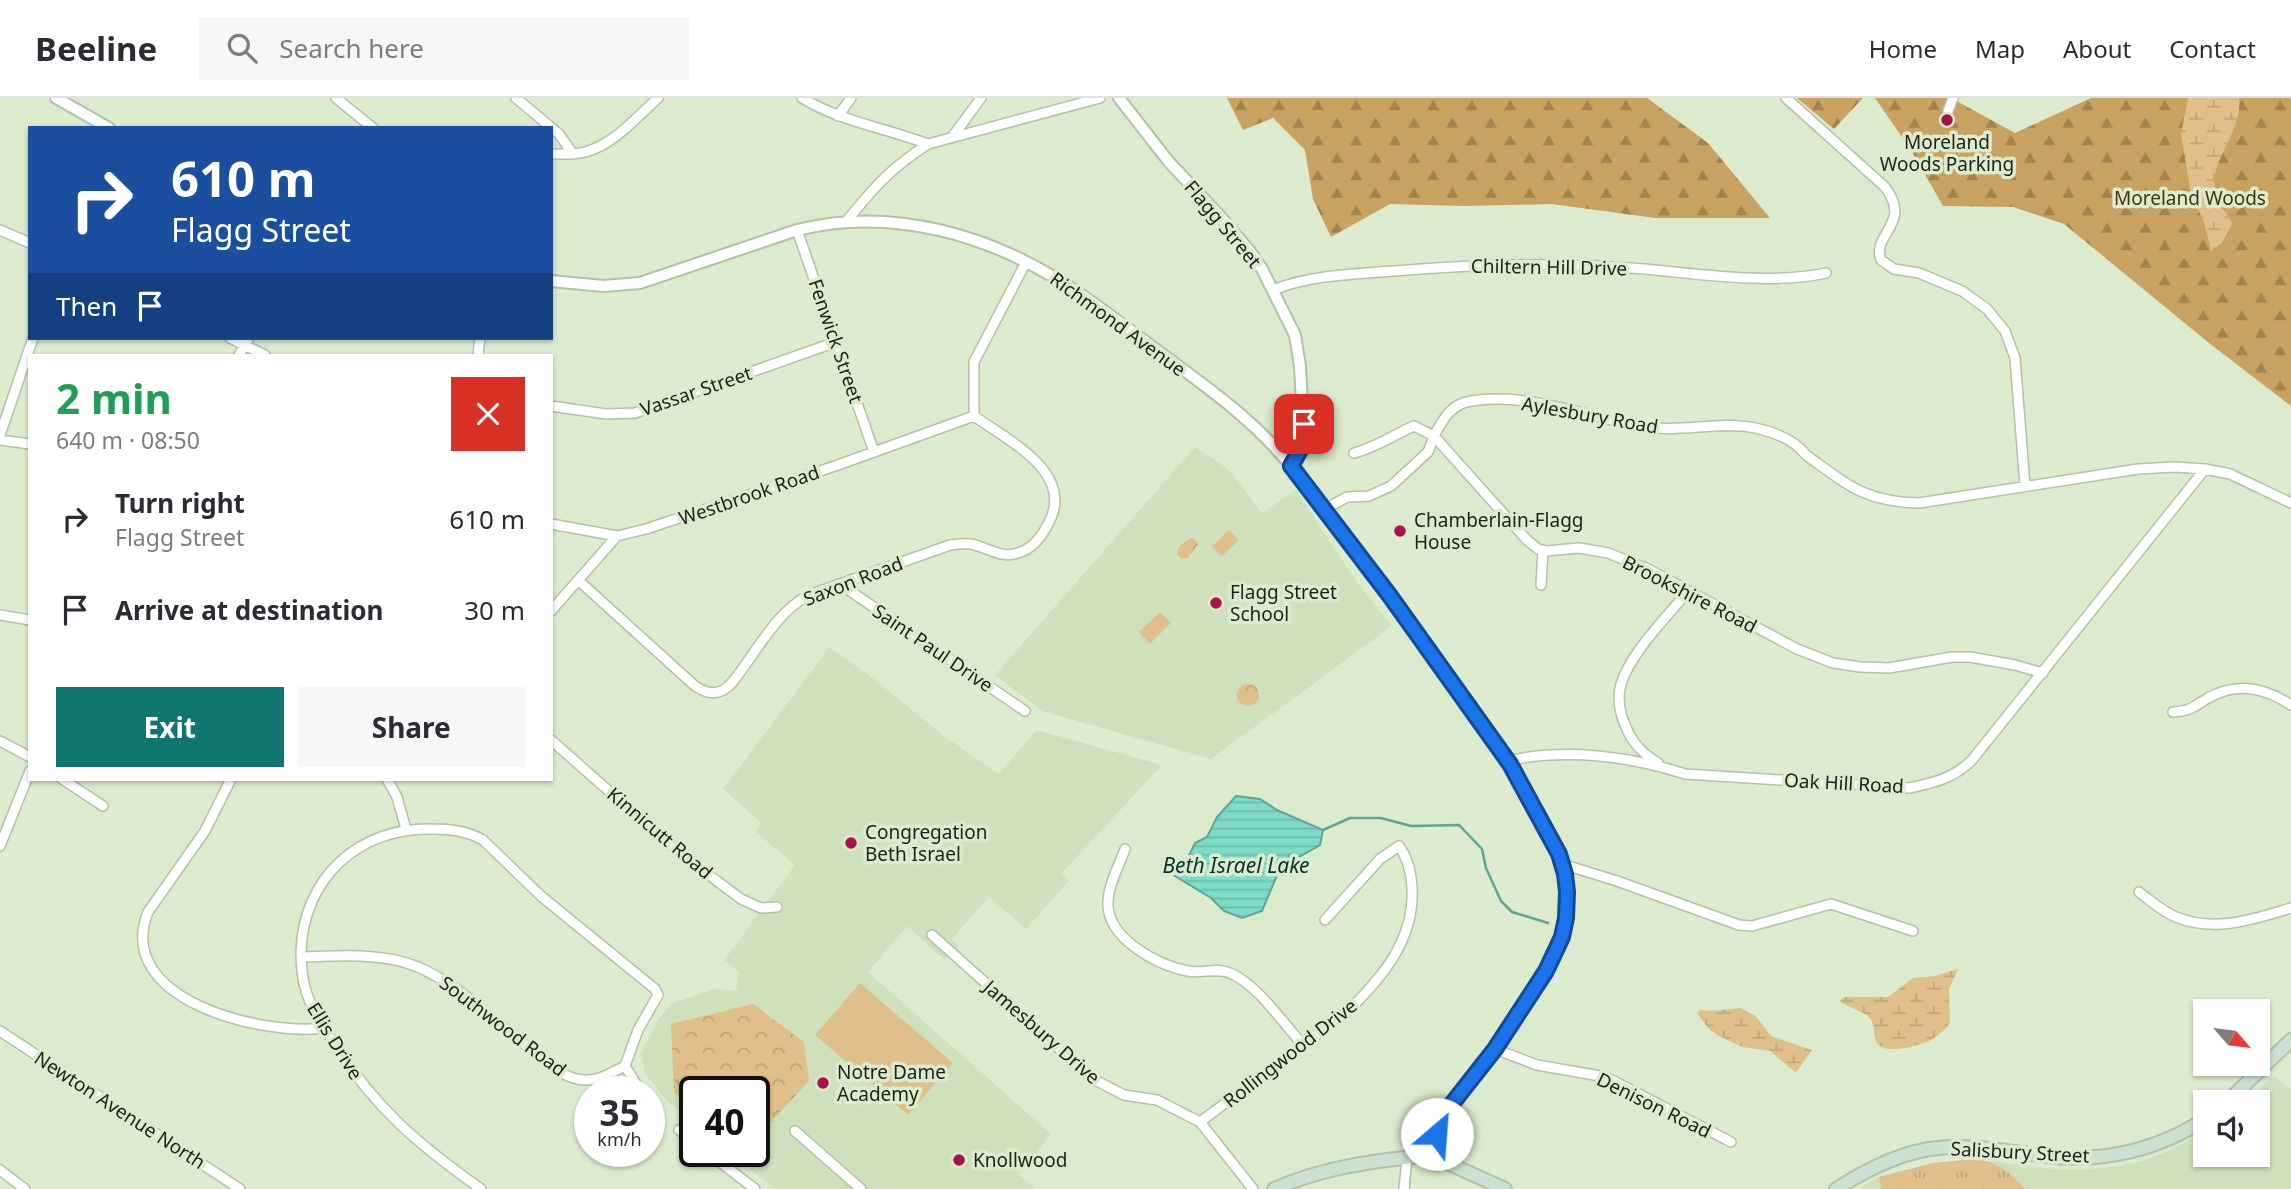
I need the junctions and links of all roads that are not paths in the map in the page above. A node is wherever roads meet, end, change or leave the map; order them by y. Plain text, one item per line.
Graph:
1 (56, 98) edge
2 (336, 98) edge
3 (516, 98) edge
4 (658, 98) edge
5 (803, 98) edge
6 (851, 98) edge
7 (981, 98) edge
8 (1100, 98) edge
9 (1119, 98) edge
10 (1786, 98) edge
11 (1953, 98) edge
12 (1948, 111) dead end
13 (838, 116) junction
14 (90, 123) edge
15 (371, 126) edge
16 (550, 126) edge
17 (553, 129) edge
18 (952, 136) junction
19 (928, 144) junction
20 (553, 154) edge
21 (573, 154) junction
22 (846, 222) junction
23 (0, 230) edge
24 (797, 230) junction
25 (28, 242) edge
26 (1026, 262) junction
27 (1825, 273) dead end
28 (553, 281) edge
29 (1273, 290) junction
30 (32, 340) edge
31 (246, 342) edge
32 (836, 342) junction
33 (264, 354) edge
34 (553, 407) edge
35 (974, 416) junction
36 (1434, 436) junction
37 (0, 438) edge
38 (28, 444) edge
39 (874, 452) junction
40 (1354, 453) dead end
41 (1291, 466) junction
42 (2205, 469) junction
43 (2025, 486) junction
44 (2291, 503) edge
45 (1325, 509) junction
46 (553, 524) edge
47 (617, 536) junction
48 (1543, 550) junction
49 (579, 580) junction
50 (840, 584) junction
51 (1541, 585) dead end
52 (1688, 591) junction
53 (553, 609) edge
54 (0, 615) edge
55 (28, 620) edge
56 (2043, 673) junction
57 (2291, 705) edge
58 (1025, 711) dead end
59 (2173, 712) dead end
60 (0, 741) edge
61 (553, 742) edge
62 (28, 756) edge
63 (1507, 761) junction
64 (1662, 766) junction
65 (28, 776) edge
66 (65, 781) edge
67 (230, 781) edge
68 (390, 783) edge
69 (103, 806) dead end
70 (406, 829) junction
71 (0, 846) edge
72 (1125, 849) dead end
73 (1562, 864) junction
74 (2139, 892) dead end
75 (776, 907) dead end
76 (2291, 908) edge
77 (1325, 920) dead end
78 (1913, 931) dead end
79 (932, 935) dead end
80 (301, 957) junction
81 (324, 1028) junction
82 (0, 1031) edge
83 (2291, 1040) edge
84 (1303, 1045) junction
85 (1495, 1049) junction
86 (625, 1066) junction
87 (631, 1076) edge
88 (2239, 1090) edge
89 (1200, 1122) junction
90 (2193, 1125) edge
91 (795, 1131) dead end
92 (1731, 1142) dead end
93 (1414, 1157) junction
94 (726, 1167) edge
95 (0, 1170) edge
96 (25, 1189) edge
97 (240, 1189) edge
98 (481, 1189) edge
99 (755, 1189) edge
100 (861, 1189) edge
101 (1253, 1189) edge
102 (1274, 1189) edge
103 (1404, 1189) edge
104 (1505, 1189) edge
105 (1836, 1189) edge

1 - 14 street
2 - 15 street
3 - 16 street
4 - 21 street
5 - 13 street
6 - 13 street
7 - 18 street
8 - 18 street
9 - 29 street, Flagg Street
10 - 43 street
11 - 12 street
13 - 19 street
17 - 21 street
18 - 19 street
19 - 22 street
20 - 21 street
22 - 24 street, Richmond Avenue
22 - 26 street, Richmond Avenue
23 - 25 street
24 - 28 street, Richmond Avenue
24 - 32 street, Fenwick Street
26 - 35 street
26 - 41 street, Richmond Avenue
27 - 29 street, Chiltern Hill Drive
29 - 41 street, Flagg Street
30 - 37 street
31 - 33 street
32 - 34 street, Vassar Street
32 - 39 street, Fenwick Street
35 - 39 street, Westbrook Road
35 - 50 street, Saxon Road
36 - 40 street
36 - 43 street, Aylesbury Road
36 - 45 street
36 - 48 street
37 - 38 street
39 - 47 street, Westbrook Road
41 - 45 street
42 - 43 street, Aylesbury Road
42 - 44 street, Aylesbury Road
42 - 56 street, Oak Hill Road
45 - 63 street
46 - 47 street
47 - 49 street
48 - 51 street
48 - 52 street, Brookshire Road
49 - 50 street, Saxon Road
49 - 53 street
50 - 58 street, Saint Paul Drive
52 - 56 street, Brookshire Road
52 - 64 street
54 - 55 street
56 - 64 street, Oak Hill Road
57 - 59 street
60 - 62 street
61 - 75 street, Kinnicutt Road
63 - 64 street, Oak Hill Road
63 - 73 street
65 - 71 street
66 - 69 street
67 - 81 street
68 - 70 street
70 - 80 street, Ellis Drive
70 - 86 street, Ellis Drive
72 - 84 street
73 - 78 street
73 - 85 street
74 - 76 street
77 - 84 street, Rollingwood Drive
79 - 89 street, Jamesbury Drive
80 - 81 street, Ellis Drive
80 - 86 street, Southwood Road
81 - 98 street, Ellis Drive
82 - 97 street, Newton Avenue North
83 - 88 main road
84 - 89 street, Rollingwood Drive
85 - 92 street, Denison Road
85 - 93 street
86 - 87 street
89 - 101 street, Jamesbury Drive
90 - 105 main road, Salisbury Street
91 - 100 street
93 - 102 main road
93 - 103 street
93 - 104 main road
94 - 99 street
95 - 96 street

